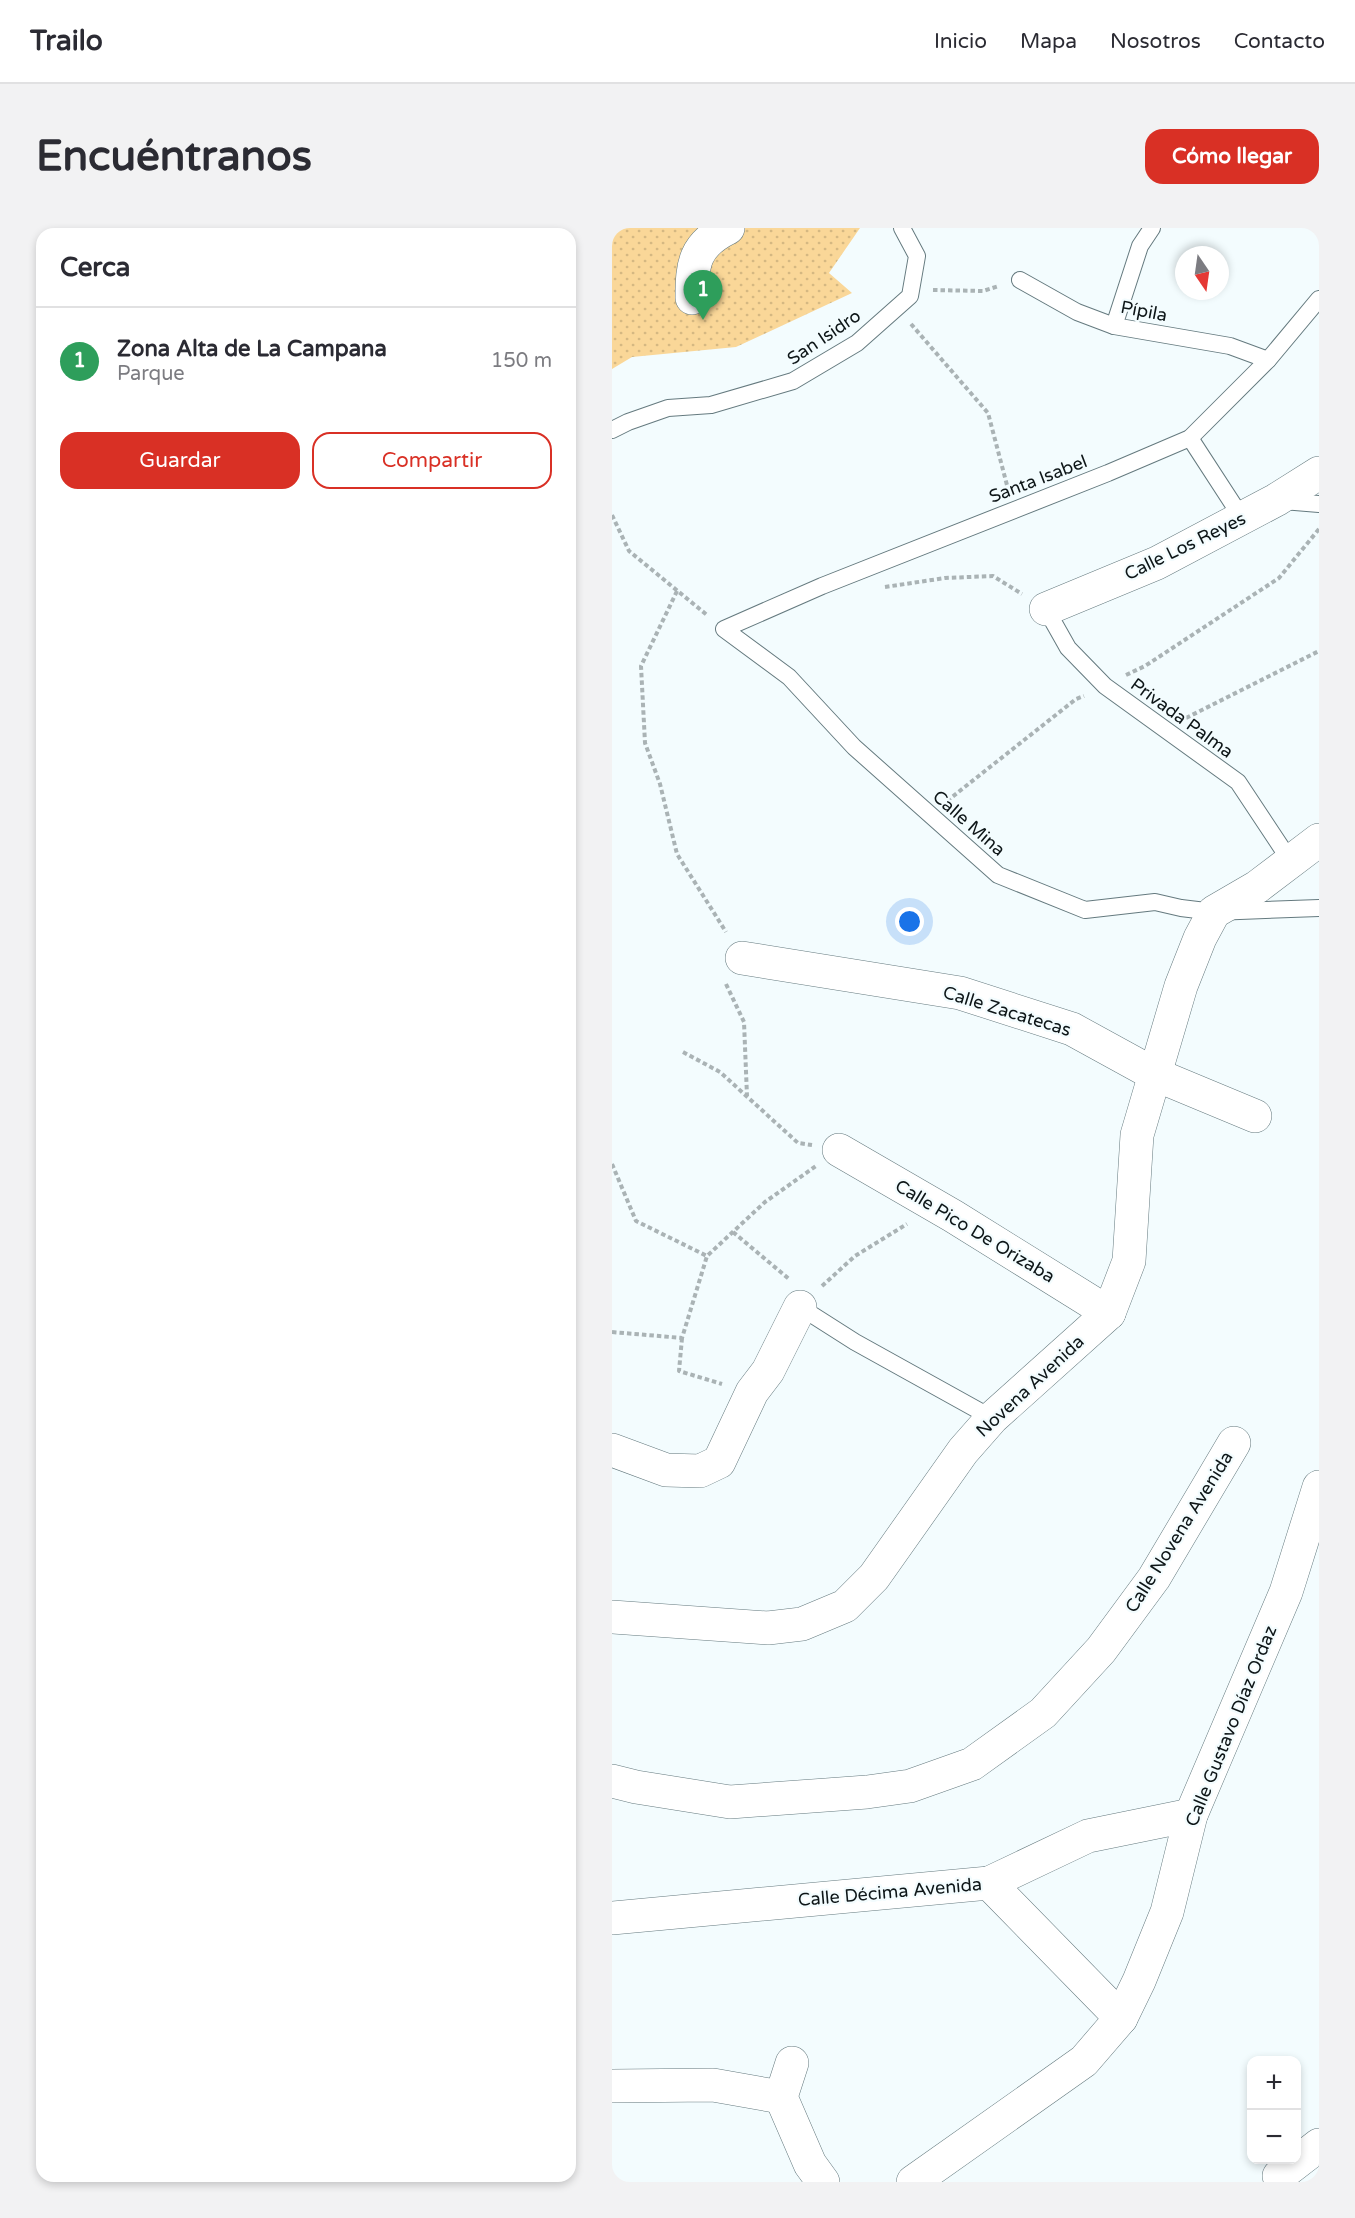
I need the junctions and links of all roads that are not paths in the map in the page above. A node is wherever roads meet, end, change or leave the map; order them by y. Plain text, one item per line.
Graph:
1 (728, 228) edge
2 (902, 228) edge
3 (1152, 228) edge
4 (1020, 280) road end
5 (692, 298) dead end
6 (1319, 299) edge
7 (1114, 326) junction
8 (1268, 360) junction
9 (612, 430) edge
10 (1190, 438) junction
11 (1319, 473) edge
12 (1276, 500) junction
13 (1319, 504) edge
14 (1242, 518) junction
15 (1046, 609) joint
16 (724, 629) joint
17 (1319, 840) edge
18 (1291, 862) junction
19 (1319, 908) edge
20 (1214, 912) junction
21 (739, 954) road end
22 (1154, 1074) junction
23 (1255, 1116) dead end
24 (839, 1150) road end
25 (805, 1302) joint
26 (1109, 1313) junction
27 (992, 1418) junction
28 (1234, 1443) dead end
29 (612, 1450) edge
30 (1319, 1487) edge
31 (612, 1617) edge
32 (612, 1781) edge
33 (1191, 1815) junction
34 (989, 1883) junction
35 (612, 1918) edge
36 (1121, 2018) junction
37 (792, 2063) dead end
38 (612, 2086) edge
39 (781, 2097) junction
40 (1319, 2145) edge
41 (1272, 2180) edge
42 (823, 2182) edge
43 (913, 2182) edge

1 - 5 street
2 - 9 lane, San Isidro
3 - 7 lane
4 - 7 lane, Pípila
6 - 8 lane, Santa Isabel
7 - 8 lane, Pípila
8 - 10 lane, Santa Isabel
10 - 14 lane
10 - 16 lane, Santa Isabel
11 - 12 street, Calle Los Reyes
12 - 13 lane
12 - 14 street, Calle Los Reyes
14 - 15 street, Calle Los Reyes
15 - 18 lane, Privada Palma
16 - 20 lane, Calle Mina
17 - 18 street
18 - 20 street
19 - 20 lane, Calle Mina
20 - 22 street, Novena Avenida
21 - 22 street, Calle Zacatecas
22 - 23 street, Calle Zacatecas
22 - 26 street, Novena Avenida
24 - 26 street, Calle Pico De Orizaba
25 - 27 lane
25 - 29 street
26 - 27 street, Novena Avenida
27 - 31 street, Novena Avenida
28 - 32 street, Calle Novena Avenida
30 - 33 street, Calle Gustavo Díaz Ordaz
33 - 34 street, Calle Décima Avenida
33 - 36 street, Calle Gustavo Díaz Ordaz
34 - 35 street, Calle Décima Avenida
34 - 36 street
36 - 43 street, Calle Gustavo Díaz Ordaz
37 - 39 street
38 - 39 street
39 - 42 street
40 - 41 street

